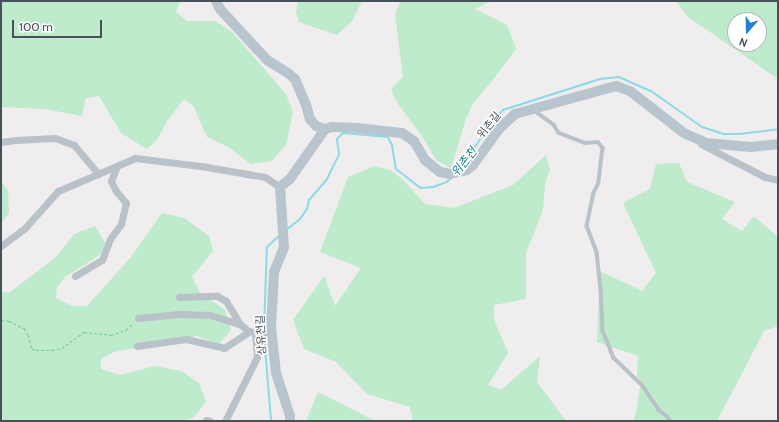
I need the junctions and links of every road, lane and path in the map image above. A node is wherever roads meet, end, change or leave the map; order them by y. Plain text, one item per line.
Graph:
1 (216, 1) edge
2 (532, 109) junction
3 (325, 129) junction
4 (692, 136) junction
5 (1, 142) edge
6 (778, 144) edge
7 (117, 166) junction
8 (98, 174) junction
9 (778, 180) edge
10 (280, 187) junction
11 (1, 246) edge
12 (76, 276) dead end
13 (179, 297) dead end
14 (138, 318) joint
15 (1, 320) edge
16 (240, 324) junction
17 (255, 332) junction
18 (270, 334) junction
19 (137, 346) dead end
20 (225, 421) edge
21 (290, 421) edge
22 (671, 421) edge

1 - 3 street
2 - 3 street, 위촌길
2 - 4 street, 위촌길
2 - 22 lane
3 - 10 street
4 - 6 street, 위촌길
4 - 9 street
5 - 8 street
7 - 8 street
7 - 10 street
7 - 12 street
8 - 11 street
10 - 18 street, 상유천길
13 - 16 street
14 - 15 path
14 - 16 street
16 - 17 street
17 - 18 street
17 - 19 street
17 - 20 street
18 - 21 street, 상유천길

